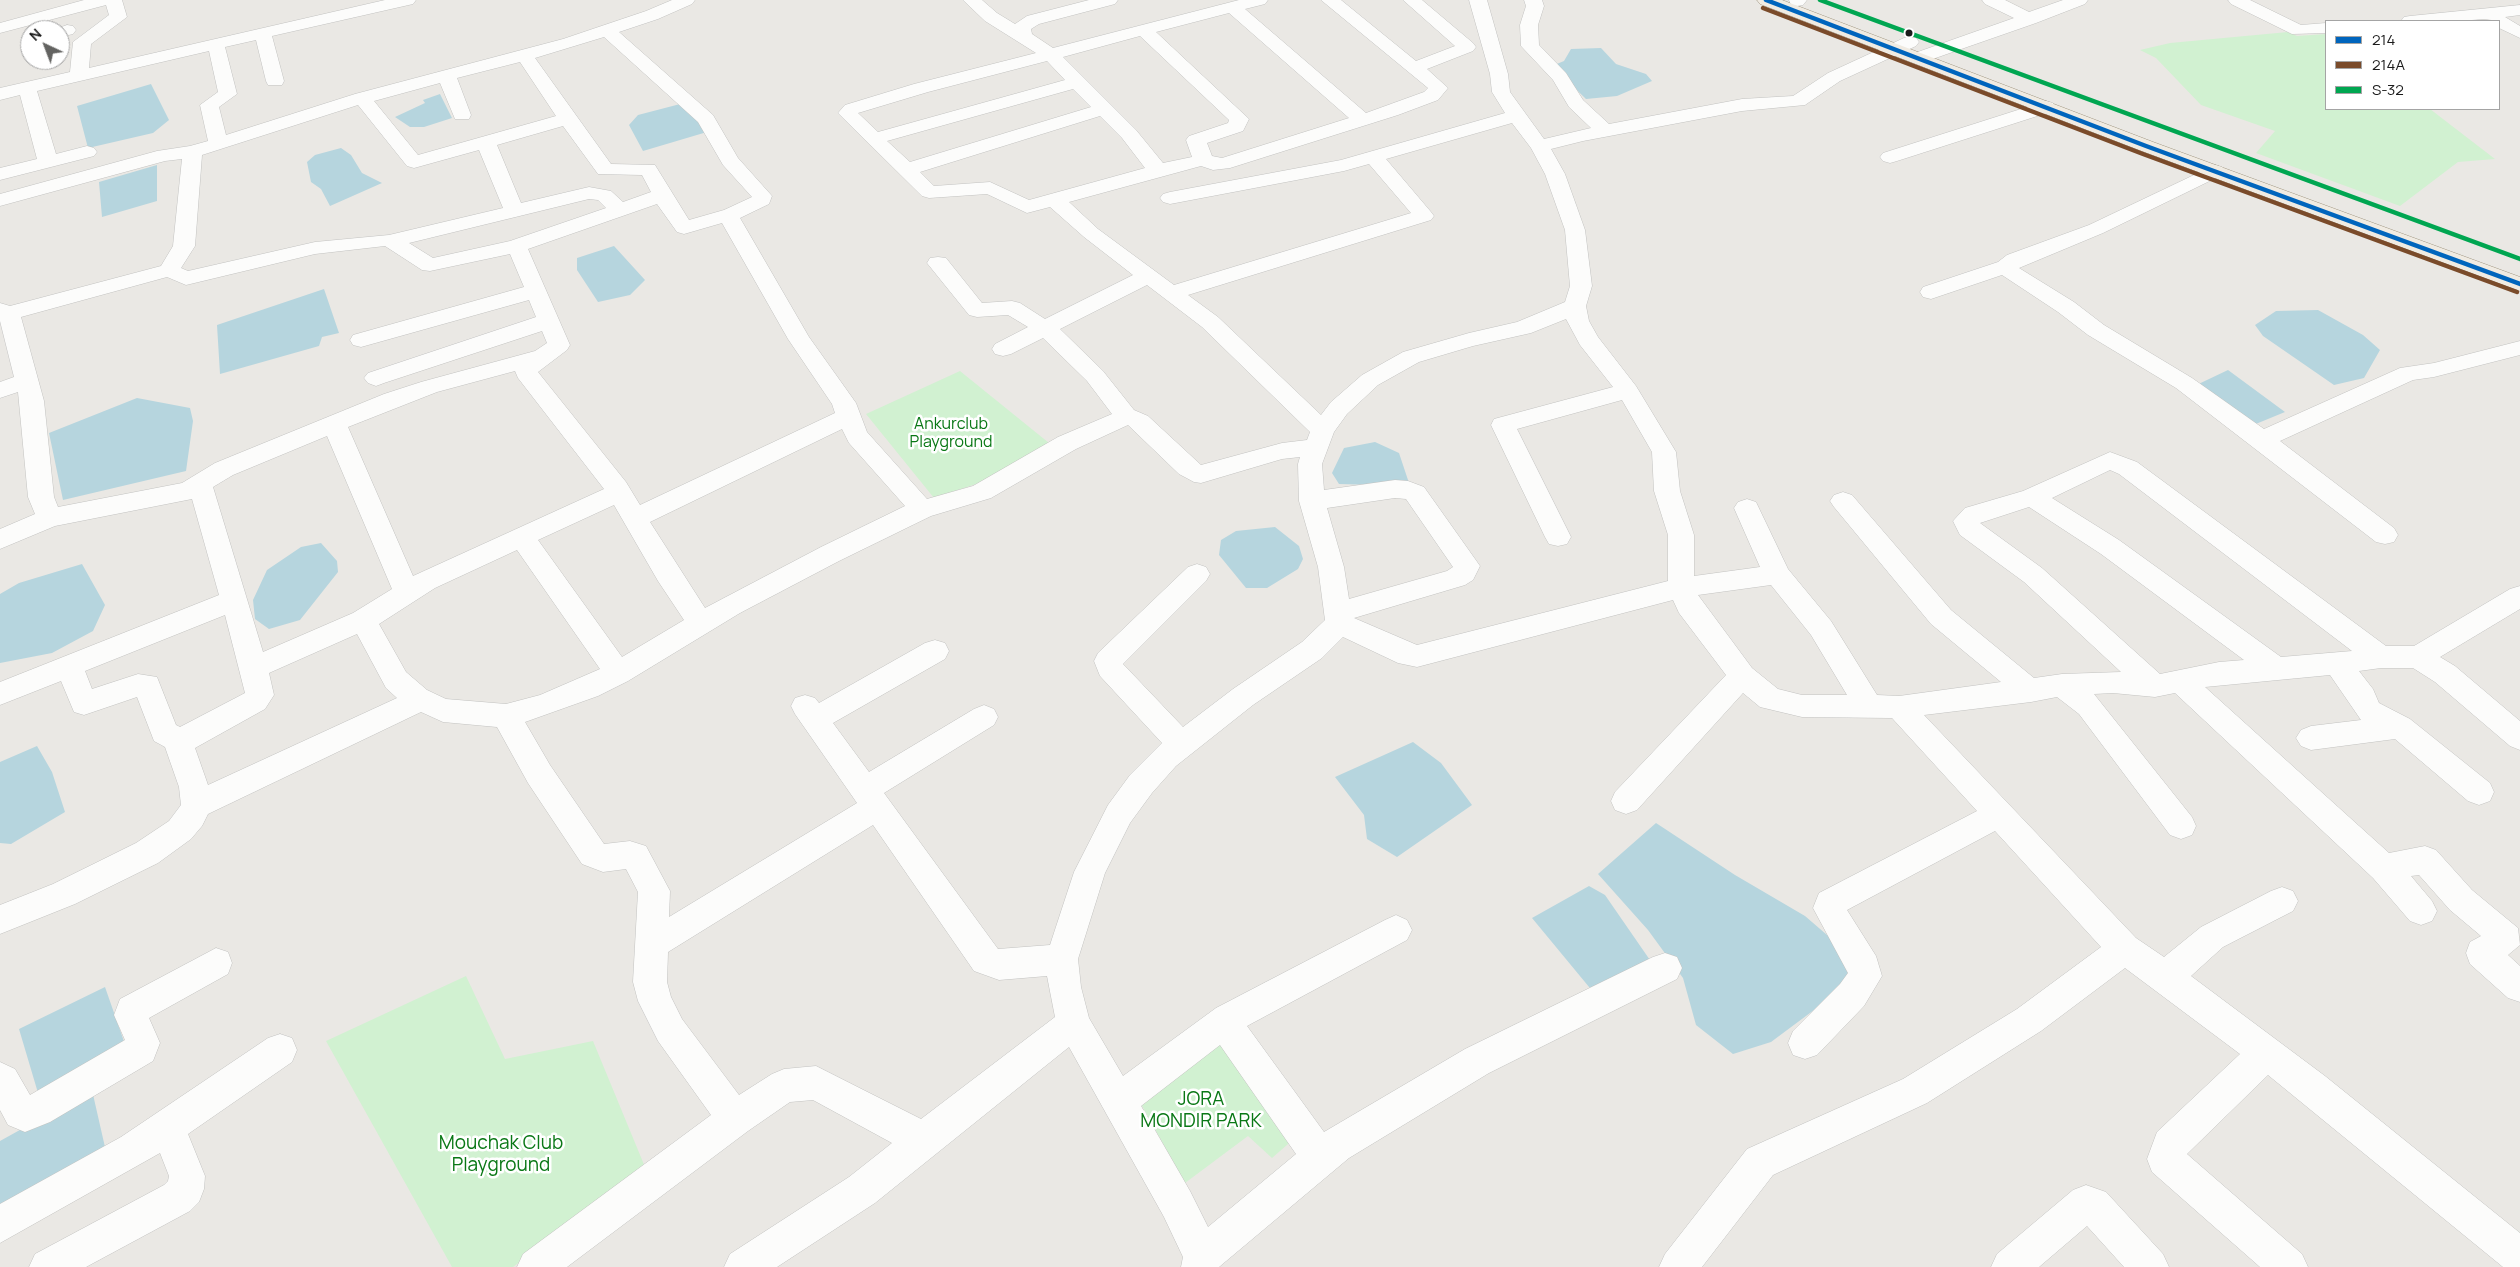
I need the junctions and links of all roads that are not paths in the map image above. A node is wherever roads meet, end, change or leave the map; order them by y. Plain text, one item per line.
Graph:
1 (104, 0) edge
2 (113, 0) edge
3 (407, 0) edge
4 (686, 0) edge
5 (1109, 0) edge
6 (1259, 0) edge
7 (1330, 0) edge
8 (1412, 0) edge
9 (1478, 0) edge
10 (1533, 0) edge
11 (1766, 0) edge
12 (1797, 0) edge
13 (1991, 0) edge
14 (2079, 0) edge
15 (2237, 0) edge
16 (978, 1) edge
17 (2414, 4) dead end
18 (1232, 7) junction
19 (2520, 10) edge
20 (2488, 14) junction
21 (2030, 19) junction
22 (2444, 19) junction
23 (2427, 20) edge
24 (2498, 20) edge
25 (2500, 21) edge
26 (0, 28) edge
27 (2325, 28) edge
28 (606, 30) junction
29 (1144, 30) junction
30 (2520, 33) edge
31 (263, 35) junction
32 (1023, 36) junction
33 (216, 45) junction
34 (1915, 50) junction
35 (1050, 54) junction
36 (525, 56) junction
37 (1414, 68) junction
38 (79, 76) junction
39 (447, 76) junction
40 (275, 81) dead end
41 (1077, 82) junction
42 (27, 88) junction
43 (0, 94) edge
44 (362, 98) junction
45 (2046, 107) junction
46 (1104, 109) junction
47 (462, 115) dead end
48 (1516, 116) junction
49 (567, 119) junction
50 (1363, 120) junction
51 (1605, 130) junction
52 (874, 139) junction
53 (218, 142) junction
54 (486, 142) junction
55 (1540, 146) junction
56 (87, 152) dead end
57 (192, 152) junction
58 (1374, 157) junction
59 (1890, 157) dead end
60 (1203, 160) junction
61 (48, 162) junction
62 (905, 170) junction
63 (1159, 170) junction
64 (2215, 171) junction
65 (1, 174) dead end
66 (662, 196) junction
67 (1170, 198) dead end
68 (0, 200) edge
69 (1054, 200) junction
70 (514, 210) junction
71 (620, 210) junction
72 (726, 217) junction
73 (389, 240) junction
74 (516, 246) junction
75 (938, 263) dead end
76 (2006, 267) junction
77 (2520, 268) edge
78 (169, 270) junction
79 (1148, 276) junction
80 (2520, 284) edge
81 (536, 292) junction
82 (1931, 292) dead end
83 (1170, 293) junction
84 (1575, 306) junction
85 (4, 312) edge
86 (548, 321) junction
87 (1044, 328) junction
88 (361, 340) dead end
89 (1003, 349) dead end
90 (2516, 352) edge
91 (544, 356) junction
92 (376, 378) dead end
93 (26, 381) junction
94 (0, 390) edge
95 (1628, 391) junction
96 (849, 416) junction
97 (1127, 417) junction
98 (334, 424) junction
99 (1319, 438) junction
100 (2262, 440) junction
101 (188, 491) junction
102 (619, 492) junction
103 (2032, 497) junction
104 (1312, 501) junction
105 (1843, 501) dead end
106 (1747, 508) dead end
107 (922, 509) junction
108 (49, 518) junction
109 (634, 518) junction
110 (2385, 535) dead end
111 (522, 536) junction
112 (1558, 537) dead end
113 (0, 540) edge
114 (1197, 574) dead end
115 (1777, 574) junction
116 (1681, 588) junction
117 (407, 592) junction
118 (2520, 596) edge
119 (234, 600) junction
120 (1339, 617) junction
121 (363, 620) junction
122 (700, 623) junction
123 (935, 651) dead end
124 (2381, 657) junction
125 (2418, 657) junction
126 (2337, 664) junction
127 (69, 666) junction
128 (254, 668) junction
129 (2277, 669) junction
130 (618, 673) junction
131 (1742, 676) junction
132 (2168, 684) junction
133 (2062, 685) junction
134 (2031, 691) junction
135 (0, 694) edge
136 (420, 700) junction
137 (1884, 706) junction
138 (506, 716) junction
139 (984, 717) dead end
140 (2400, 727) junction
141 (2311, 738) dead end
142 (2520, 738) edge
143 (181, 741) junction
144 (1182, 745) junction
145 (2479, 792) dead end
146 (871, 798) junction
147 (1626, 801) dead end
148 (196, 805) junction
149 (1998, 815) junction
150 (2181, 826) dead end
151 (2384, 868) junction
152 (2282, 900) dead end
153 (2422, 911) dead end
154 (0, 920) edge
155 (1396, 930) dead end
156 (651, 945) junction
157 (2124, 950) junction
158 (1062, 959) junction
159 (216, 963) dead end
160 (1665, 968) dead end
161 (2166, 977) junction
162 (2520, 987) edge
163 (1224, 1022) junction
164 (1074, 1023) junction
165 (1805, 1042) dead end
166 (280, 1050) dead end
167 (2266, 1053) junction
168 (0, 1079) edge
169 (1119, 1100) junction
170 (735, 1119) junction
171 (168, 1127) junction
172 (923, 1140) junction
173 (1320, 1157) junction
174 (0, 1224) edge
175 (2520, 1257) edge
176 (1201, 1262) edge
177 (48, 1267) edge
178 (536, 1267) edge
179 (743, 1267) edge
180 (1678, 1267) edge
181 (2010, 1267) edge
182 (2150, 1267) edge
183 (2289, 1267) edge

1 - 26 street
2 - 38 street
3 - 31 street
4 - 28 street
5 - 32 street
6 - 18 street
7 - 37 street
8 - 37 street
9 - 48 street
10 - 51 street
11 - 34 main road
12 - 34 main road
13 - 21 street
14 - 21 street
15 - 27 street
16 - 32 street
17 - 22 street
18 - 29 street
18 - 50 street
19 - 20 street
20 - 22 street
20 - 24 street
21 - 34 street
22 - 23 street
25 - 30 street
28 - 36 street
28 - 72 street
29 - 35 street
29 - 60 street
31 - 33 street
31 - 40 street
32 - 35 street
33 - 38 street
33 - 53 street
34 - 45 main road
34 - 51 street
34 - 77 main road
35 - 41 street
35 - 52 street
36 - 39 street
36 - 49 street
37 - 50 street
38 - 42 street
39 - 44 street
39 - 47 street
41 - 46 street
41 - 52 street
42 - 43 street
42 - 61 street
44 - 53 street
44 - 54 street
45 - 59 street
45 - 64 main road
46 - 62 street
46 - 63 street
48 - 55 street
48 - 58 street
49 - 54 street
49 - 66 street
50 - 60 street
51 - 55 street
52 - 62 street
53 - 57 street
54 - 70 street
55 - 84 street
56 - 61 street
57 - 68 street
57 - 78 street
58 - 67 street
58 - 83 street
60 - 63 street
61 - 65 street
62 - 69 street
63 - 69 street
64 - 76 street
64 - 80 main road
66 - 71 street
66 - 72 street
69 - 79 street
70 - 71 street
70 - 73 street
71 - 74 street
72 - 96 street
73 - 74 street
73 - 78 street
74 - 81 street
75 - 87 street
76 - 82 street
76 - 100 street
78 - 85 street
79 - 83 street
79 - 87 street
81 - 86 street
81 - 88 street
83 - 99 street
84 - 95 street
84 - 99 street
85 - 93 street
86 - 91 street
86 - 92 street
87 - 89 street
87 - 97 street
90 - 100 street
91 - 98 street
91 - 102 street
93 - 94 street
93 - 108 street
95 - 112 street
95 - 116 street
96 - 107 street
96 - 109 street
97 - 99 street
97 - 107 street
98 - 101 street
98 - 117 street
99 - 104 street
100 - 110 street
101 - 108 street
101 - 119 street
102 - 109 street
102 - 111 street
103 - 124 street
103 - 129 street
103 - 132 street
104 - 120 street
104 - 120 street
105 - 134 street
106 - 115 street
107 - 122 street
108 - 113 street
109 - 122 street
111 - 117 street
111 - 130 street
114 - 144 street
115 - 116 street
115 - 137 street
116 - 120 street
116 - 131 street
117 - 121 street
118 - 125 street
119 - 127 street
119 - 128 street
120 - 144 street
121 - 128 street
121 - 136 street
122 - 130 street
123 - 146 street
124 - 125 street
124 - 126 street
125 - 142 street
126 - 129 street
126 - 140 street
127 - 135 street
127 - 143 street
128 - 143 street
129 - 132 street
130 - 138 street
131 - 137 street
131 - 147 street
132 - 133 street
132 - 151 street
133 - 134 street
133 - 150 street
134 - 137 street
136 - 138 street
136 - 148 street
137 - 149 street
138 - 156 street
139 - 146 street
140 - 141 street
140 - 145 street
143 - 148 street
144 - 158 street
146 - 156 street
146 - 158 street
148 - 154 street
149 - 157 street
149 - 165 street
151 - 153 street
151 - 162 street
152 - 161 street
155 - 163 street
156 - 170 street
157 - 161 street
157 - 180 street
158 - 164 street
159 - 168 street
160 - 173 street
161 - 167 street
163 - 169 street
163 - 173 street
164 - 169 street
164 - 172 street
166 - 171 street
167 - 175 street
167 - 183 street
169 - 176 street
170 - 172 street
170 - 178 street
171 - 174 street
171 - 177 street
172 - 179 street
173 - 176 street
181 - 182 street

